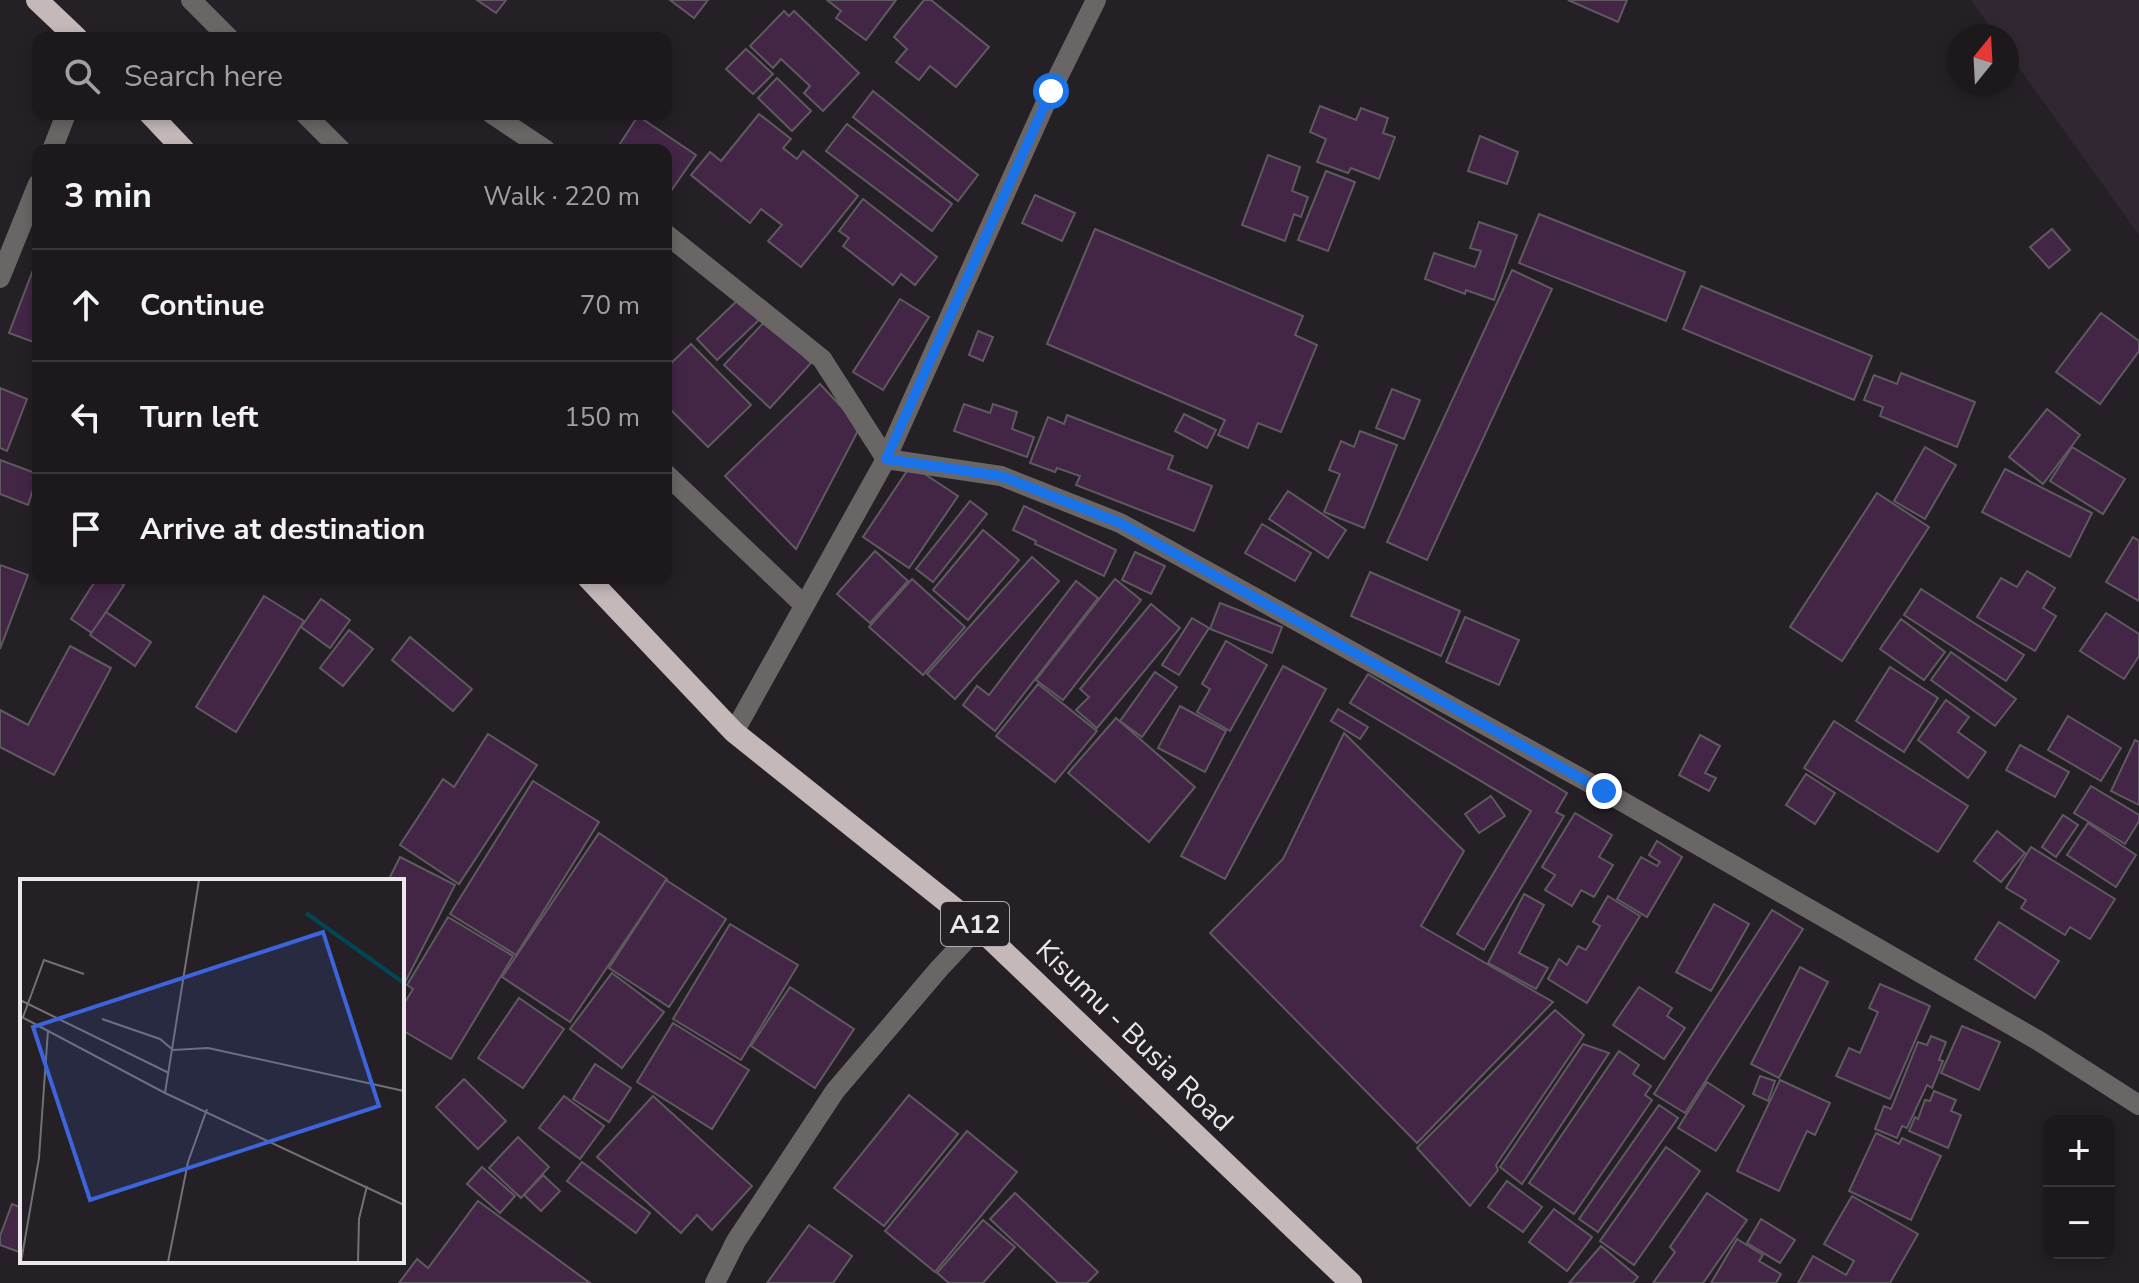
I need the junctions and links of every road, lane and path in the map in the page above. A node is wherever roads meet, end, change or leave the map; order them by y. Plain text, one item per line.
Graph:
1 (37, 0) edge
2 (191, 0) edge
3 (1096, 0) edge
4 (71, 32) edge
5 (223, 32) edge
6 (64, 120) edge
7 (156, 120) edge
8 (311, 120) edge
9 (501, 120) edge
10 (54, 144) edge
11 (178, 144) edge
12 (335, 144) edge
13 (537, 144) edge
14 (32, 199) edge
15 (672, 239) edge
16 (0, 278) edge
17 (886, 459) junction
18 (672, 480) edge
19 (594, 584) edge
20 (804, 605) junction
21 (734, 732) junction
22 (978, 927) junction
23 (2139, 1105) edge
24 (715, 1283) edge
25 (1351, 1283) edge

1 - 4 highway
2 - 5 street
3 - 17 street
6 - 10 street
7 - 11 highway
8 - 12 street
9 - 13 street
14 - 16 street
15 - 17 street
17 - 20 street
17 - 23 street
18 - 20 street
19 - 21 highway, Kisumu - Busia Road / A12
20 - 21 street
21 - 22 highway, Kisumu - Busia Road / A12
22 - 24 street
22 - 25 highway, Kisumu - Busia Road / A12

